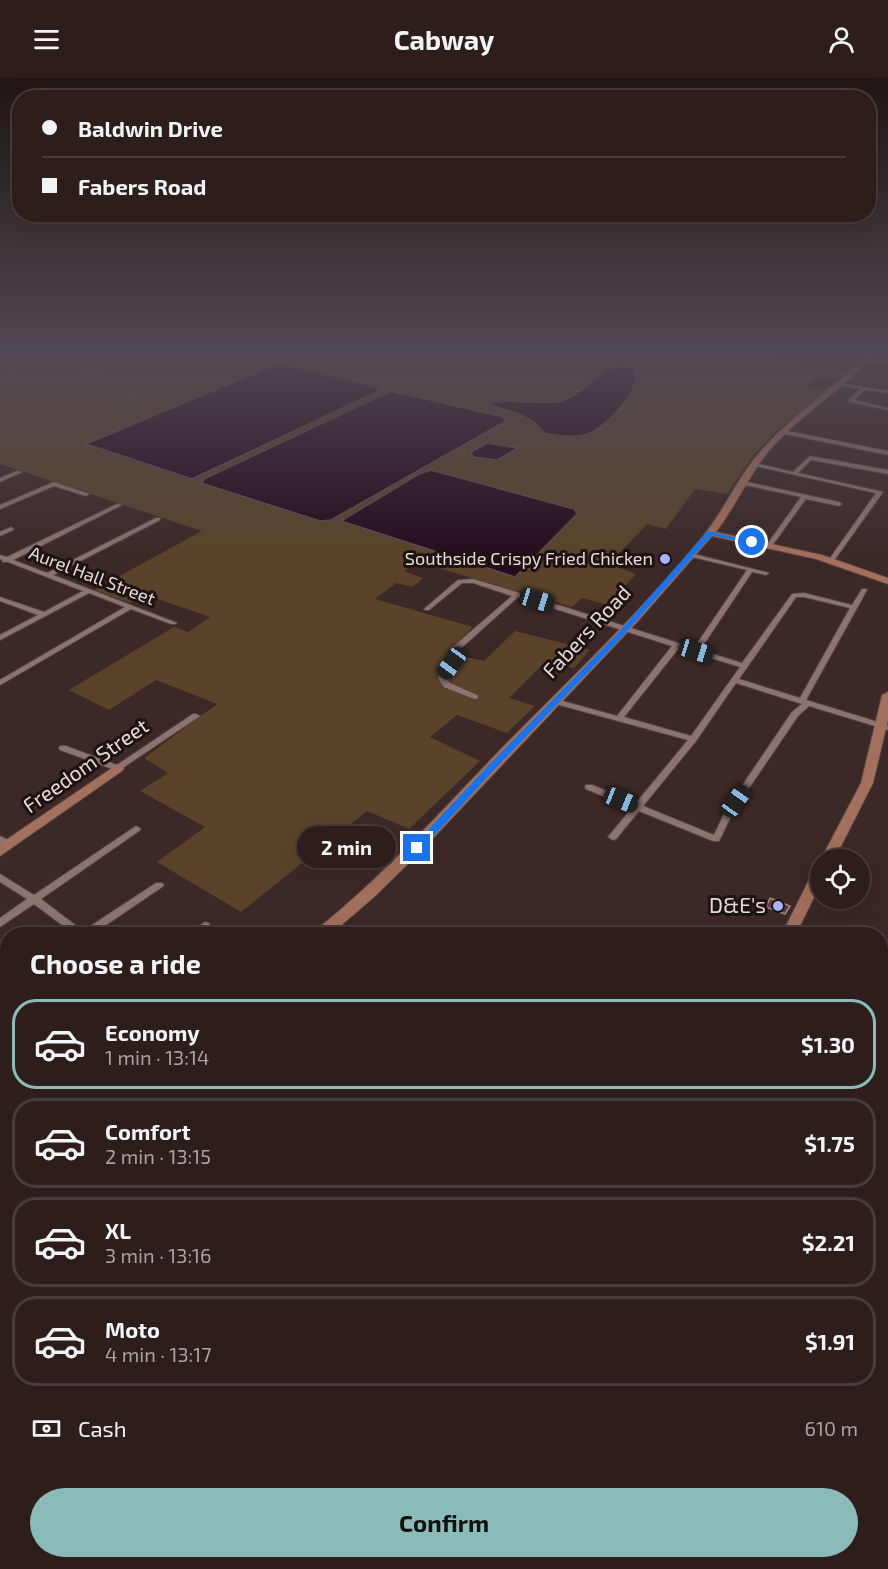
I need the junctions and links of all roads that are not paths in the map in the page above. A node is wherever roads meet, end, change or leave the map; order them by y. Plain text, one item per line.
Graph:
1 (796, 421) edge
2 (782, 432) junction
3 (888, 453) edge
4 (754, 465) junction
5 (19, 472) dead end
6 (888, 472) edge
7 (795, 474) junction
8 (0, 480) edge
9 (742, 483) junction
10 (86, 494) dead end
11 (804, 497) junction
12 (839, 504) dead end
13 (119, 505) dead end
14 (0, 507) edge
15 (158, 519) dead end
16 (11, 529) dead end
17 (710, 533) junction
18 (0, 534) edge
19 (769, 546) junction
20 (690, 555) junction
21 (2, 560) edge
22 (831, 561) junction
23 (750, 570) junction
24 (766, 573) dead end
25 (48, 574) junction
26 (888, 581) edge
27 (864, 590) dead end
28 (88, 591) junction
29 (518, 594) junction
30 (0, 599) edge
31 (130, 607) junction
32 (854, 607) junction
33 (427, 609) dead end
34 (43, 614) junction
35 (173, 623) dead end
36 (625, 629) junction
37 (0, 638) edge
38 (677, 645) junction
39 (696, 651) junction
40 (744, 666) junction
41 (734, 680) junction
42 (0, 683) edge
43 (888, 694) edge
44 (474, 697) dead end
45 (555, 701) junction
46 (805, 702) junction
47 (196, 716) dead end
48 (619, 718) junction
49 (884, 727) edge
50 (693, 739) junction
51 (63, 748) dead end
52 (118, 768) junction
53 (589, 787) dead end
54 (638, 807) junction
55 (136, 829) dead end
56 (613, 837) dead end
57 (3, 844) edge
58 (833, 849) edge
59 (0, 878) edge
60 (159, 885) dead end
61 (810, 892) edge
62 (34, 899) junction
63 (0, 923) edge
64 (71, 927) edge
65 (96, 927) edge
66 (330, 927) edge
67 (792, 927) edge

1 - 2 main road, Fabers Road
2 - 3 street
2 - 4 main road, Fabers Road
4 - 7 street
4 - 9 main road, Fabers Road
5 - 8 street
6 - 7 street
7 - 22 street
9 - 11 street
9 - 17 main road, Fabers Road
10 - 14 street
11 - 12 street
11 - 19 street
13 - 21 street
15 - 25 street
16 - 18 street
17 - 19 main road
17 - 20 main road, Fabers Road
19 - 22 main road
20 - 23 street
20 - 36 main road, Fabers Road
21 - 25 street, Aurel Hall Street
22 - 26 main road
23 - 24 street
23 - 39 street
25 - 28 street, Aurel Hall Street
27 - 32 street
28 - 31 street, Aurel Hall Street
28 - 34 street
29 - 33 street
29 - 36 street
29 - 44 street
30 - 34 street
31 - 35 street, Aurel Hall Street
31 - 42 street
32 - 40 street
32 - 46 street
34 - 37 street
36 - 38 street
36 - 45 main road, Fabers Road
38 - 39 street
38 - 48 street
39 - 40 street
40 - 41 street
41 - 46 street
41 - 50 street
43 - 49 main road
45 - 48 street
45 - 66 main road, Fabers Road
46 - 49 street
46 - 54 street
47 - 52 street, Freedom Street
48 - 50 street
49 - 58 main road
50 - 54 street
51 - 52 street
52 - 57 main road, Freedom Street
53 - 54 street
54 - 56 street
55 - 62 street
59 - 62 street
60 - 65 street
61 - 67 main road
62 - 63 street
62 - 64 street

